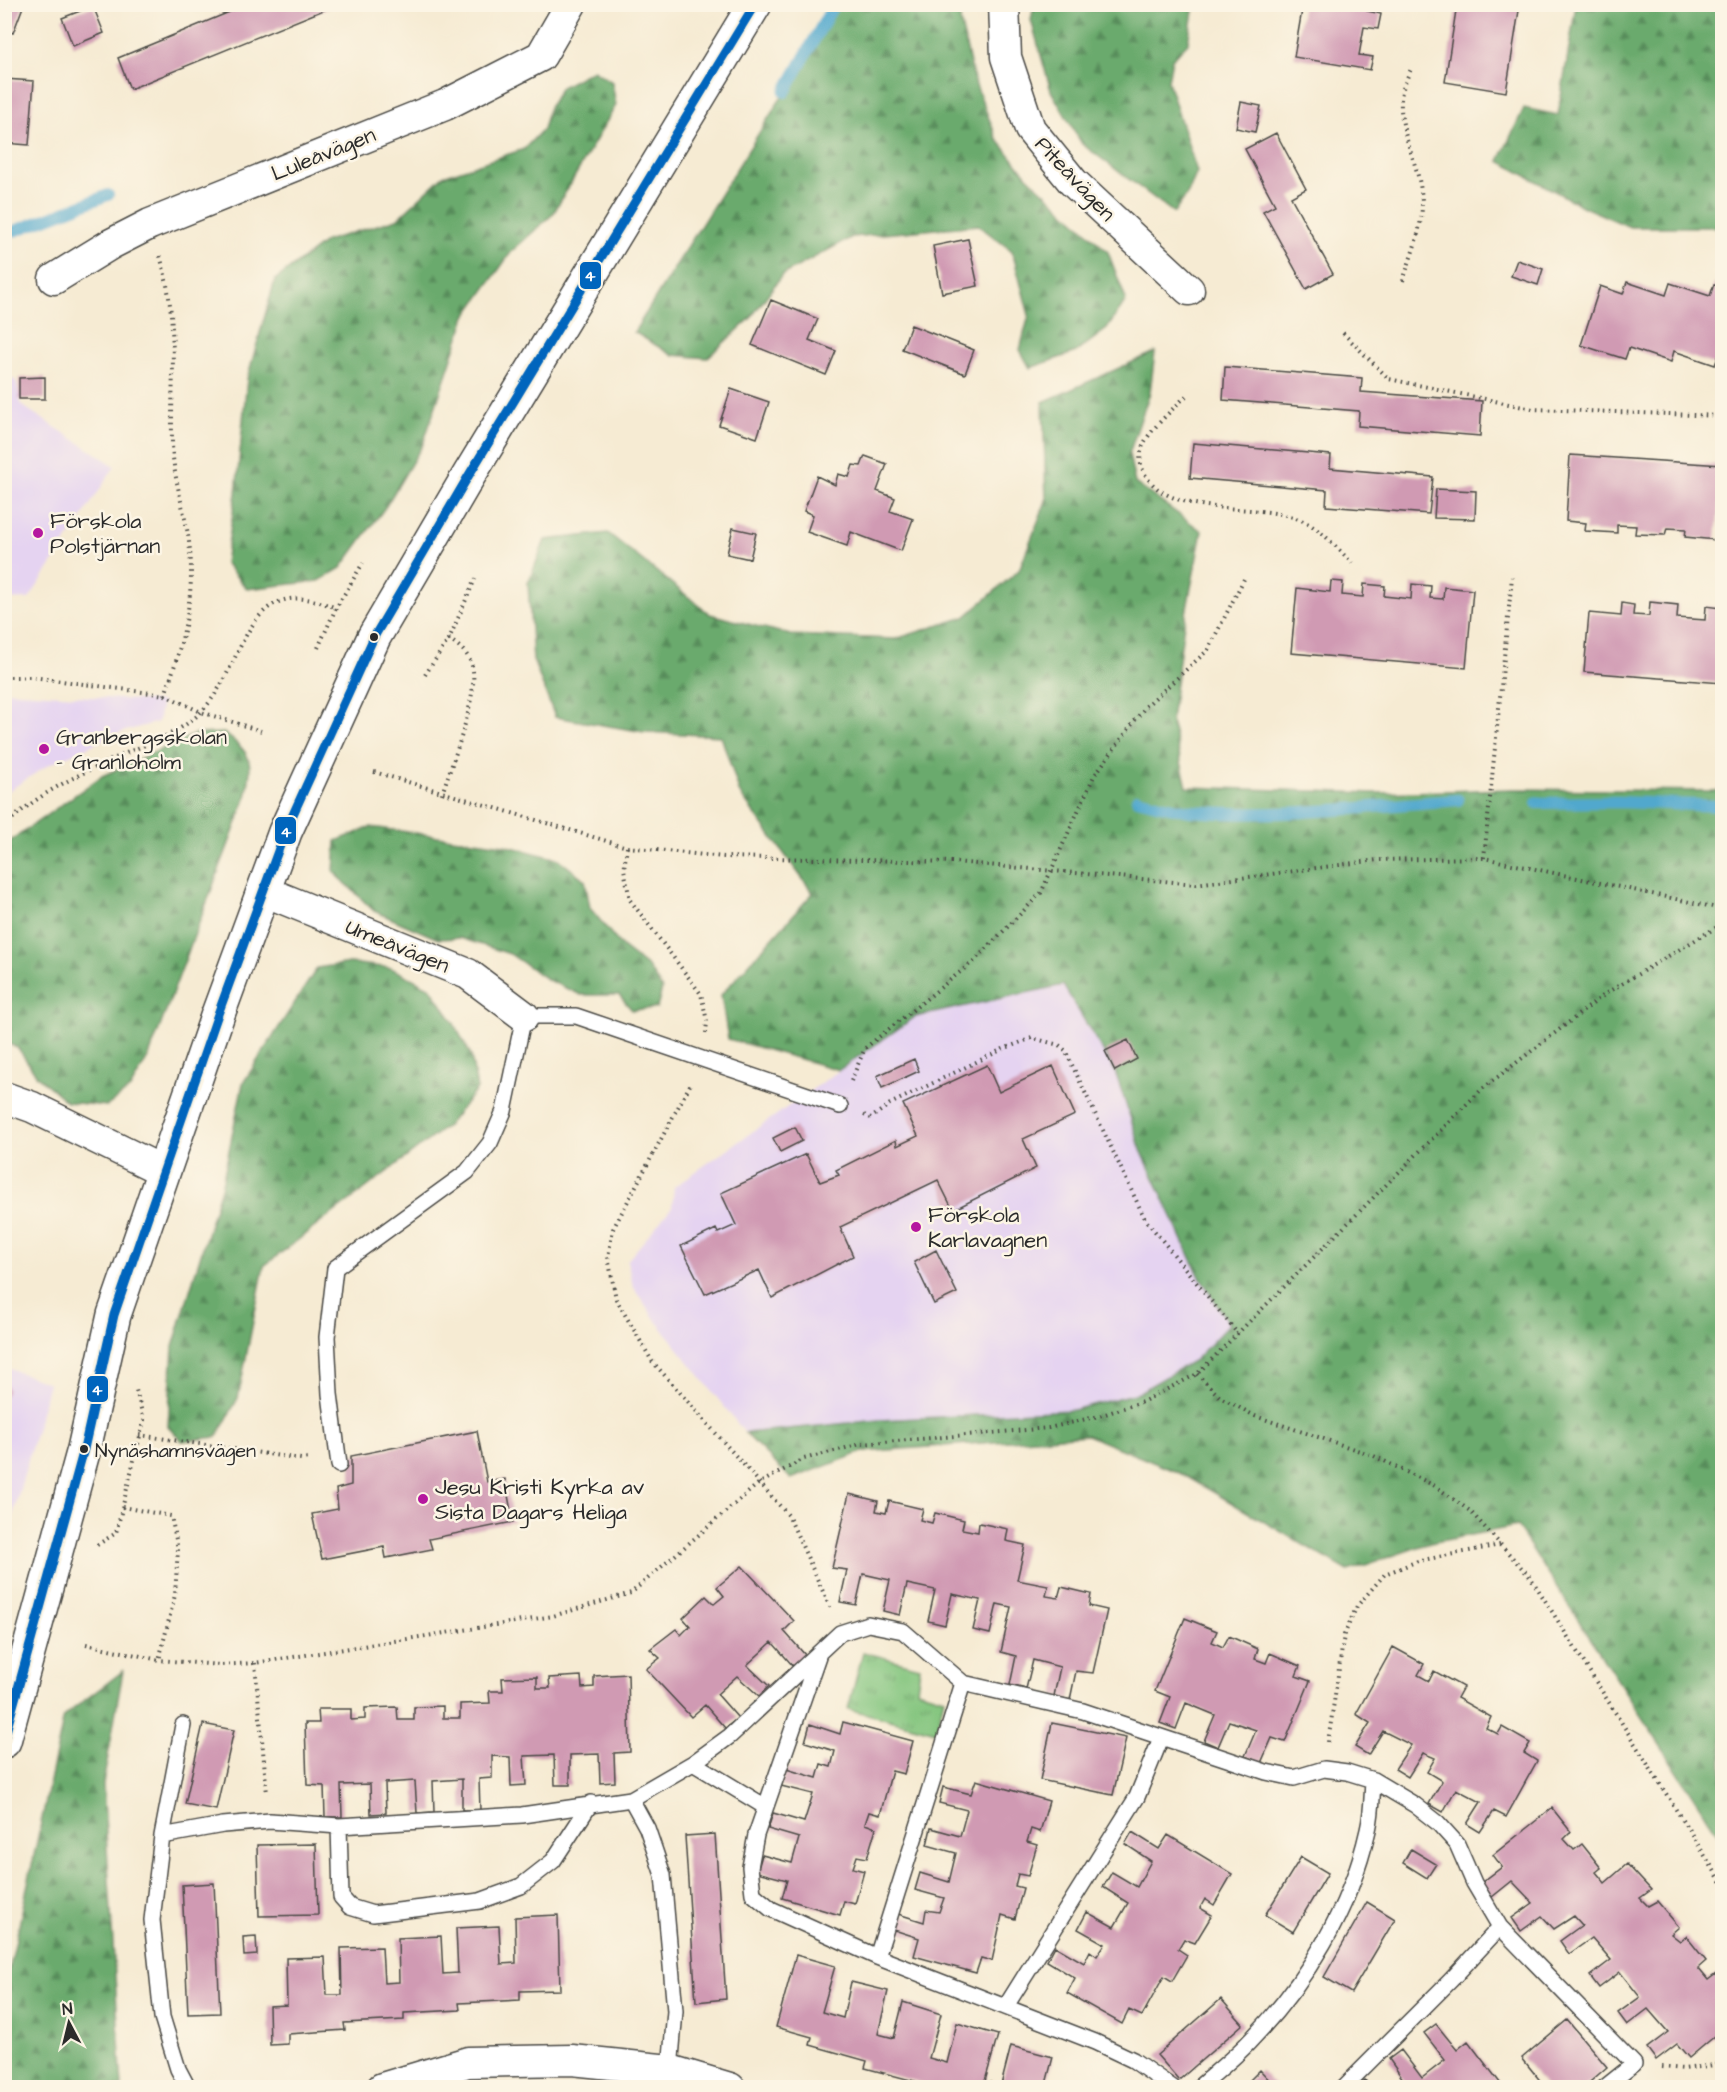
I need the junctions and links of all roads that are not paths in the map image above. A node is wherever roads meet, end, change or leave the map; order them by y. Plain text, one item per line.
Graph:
1 (571, 4) edge
2 (755, 4) edge
3 (1004, 4) edge
4 (54, 279) dead end
5 (1189, 291) dead end
6 (264, 891) junction
7 (524, 1016) junction
8 (4, 1097) edge
9 (840, 1106) road end
10 (163, 1171) junction
11 (338, 1459) road end
12 (820, 1651) junction
13 (963, 1683) junction
14 (183, 1725) dead end
15 (1161, 1738) junction
16 (4, 1741) edge
17 (693, 1763) junction
18 (1373, 1780) junction
19 (631, 1800) junction
20 (591, 1803) junction
21 (764, 1806) junction
22 (339, 1826) junction
23 (162, 1836) junction
24 (1500, 1927) junction
25 (877, 1957) junction
26 (1006, 2006) junction
27 (670, 2070) junction
28 (188, 2088) edge
29 (382, 2088) edge
30 (729, 2088) edge
31 (1173, 2088) edge
32 (1198, 2088) edge
33 (1342, 2088) edge
34 (1604, 2088) edge

1 - 4 street, Luleåvägen
2 - 6 street
3 - 5 street, Piteåvägen
6 - 7 street, Umeåvägen
6 - 10 street
7 - 9 lane
7 - 11 lane
8 - 10 street
10 - 16 street
12 - 13 lane
12 - 17 lane
12 - 21 lane
13 - 15 lane
13 - 25 lane
14 - 23 lane
15 - 18 lane
15 - 26 lane
17 - 19 lane
17 - 21 lane
18 - 24 lane
18 - 32 lane
19 - 20 lane
19 - 27 lane
20 - 22 lane
20 - 22 lane
21 - 25 lane
22 - 23 lane
23 - 28 lane
24 - 33 lane
24 - 34 lane
25 - 26 lane
26 - 31 lane
27 - 29 street
27 - 30 street

